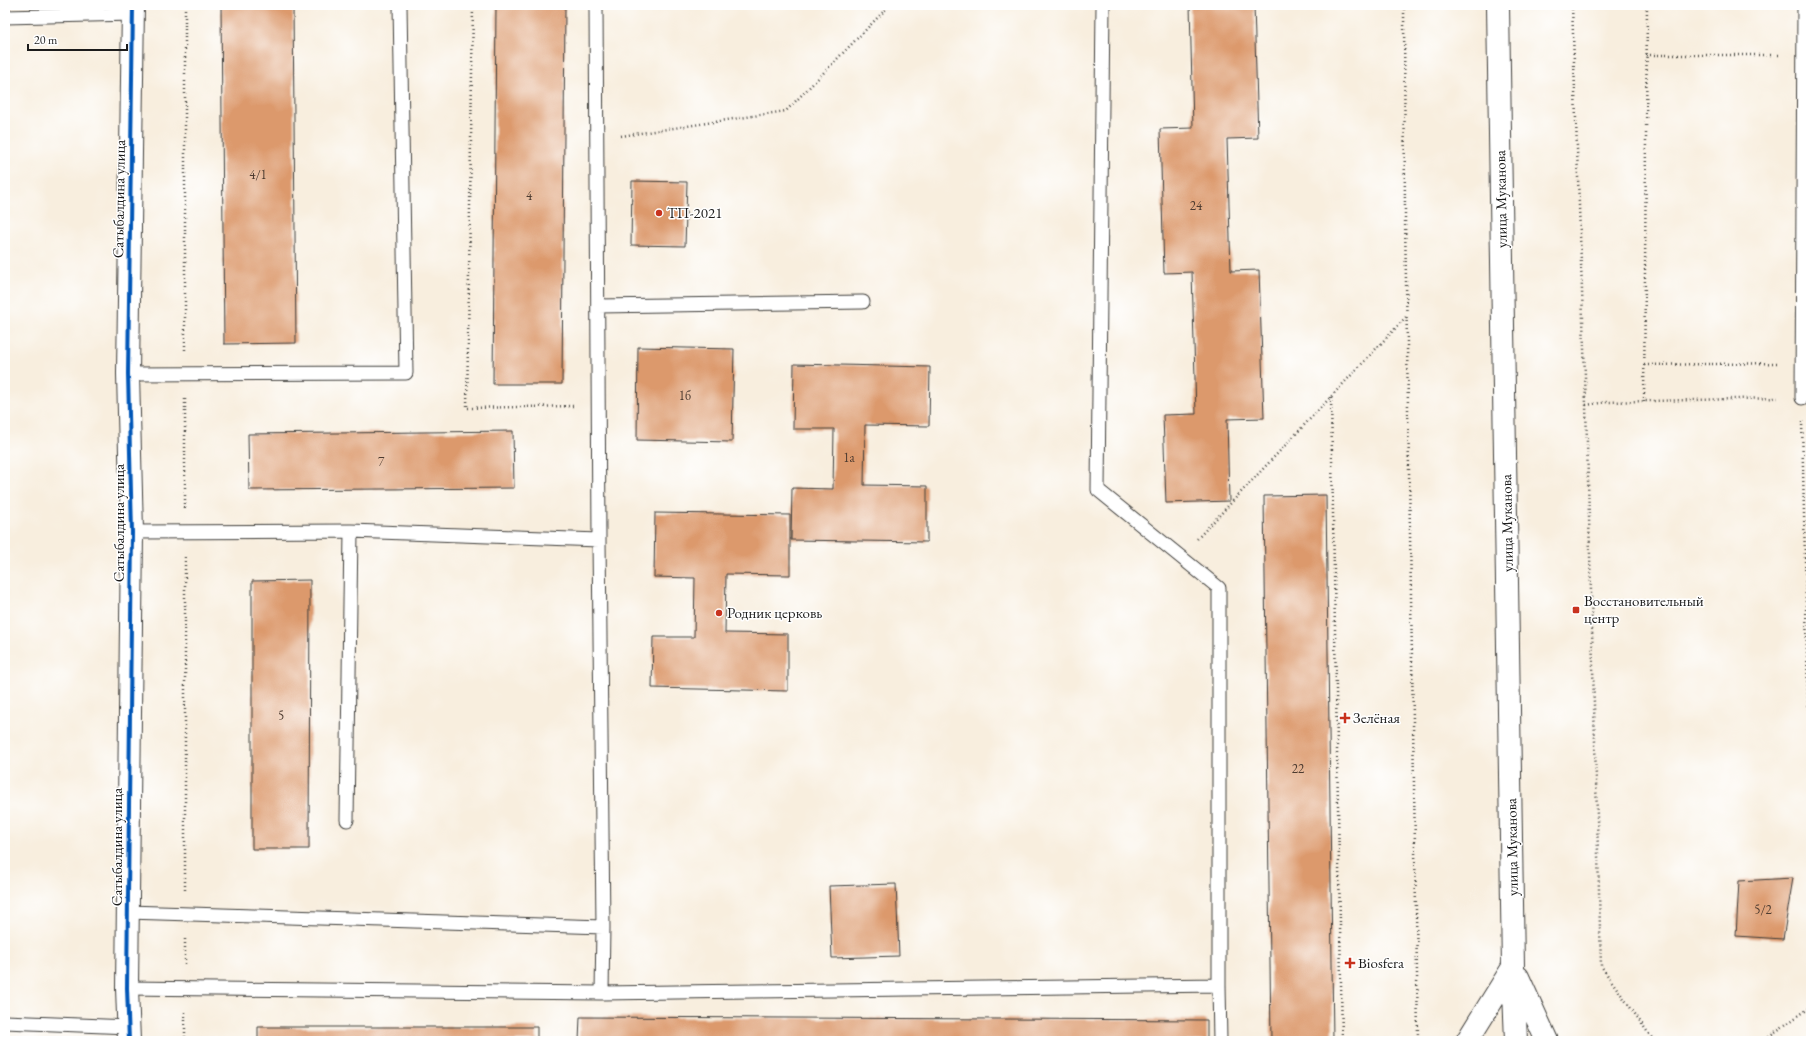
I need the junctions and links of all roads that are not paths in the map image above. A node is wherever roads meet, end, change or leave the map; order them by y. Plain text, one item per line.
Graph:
1 (400, 5) edge
2 (596, 5) edge
3 (1103, 5) edge
4 (1498, 5) edge
5 (1804, 5) edge
6 (133, 9) edge
7 (5, 17) edge
8 (863, 302) dead end
9 (598, 306) junction
10 (128, 374) junction
11 (1802, 398) road end
12 (351, 531) junction
13 (132, 532) junction
14 (599, 540) junction
15 (347, 820) dead end
16 (128, 912) junction
17 (603, 927) junction
18 (1514, 967) junction
19 (1219, 985) junction
20 (127, 988) junction
21 (602, 993) junction
22 (5, 1022) edge
23 (129, 1034) edge
24 (1220, 1041) edge
25 (1467, 1041) edge
26 (1516, 1041) edge
27 (1547, 1041) edge

1 - 10 lane
2 - 9 lane
3 - 19 lane
4 - 18 main road, улица Муканова
5 - 11 lane
6 - 7 lane
6 - 10 main road, Сатыбалдина улица
8 - 9 lane
9 - 14 lane
10 - 13 main road, Сатыбалдина улица
12 - 13 lane
12 - 14 lane
12 - 15 lane
13 - 16 main road, Сатыбалдина улица
14 - 17 lane
16 - 17 lane
16 - 20 main road, Сатыбалдина улица
17 - 21 lane
18 - 25 main road
18 - 26 main road, улица Муканова
18 - 27 main road
19 - 21 lane
19 - 24 lane
20 - 21 lane
20 - 23 main road, Сатыбалдина улица
22 - 23 lane

